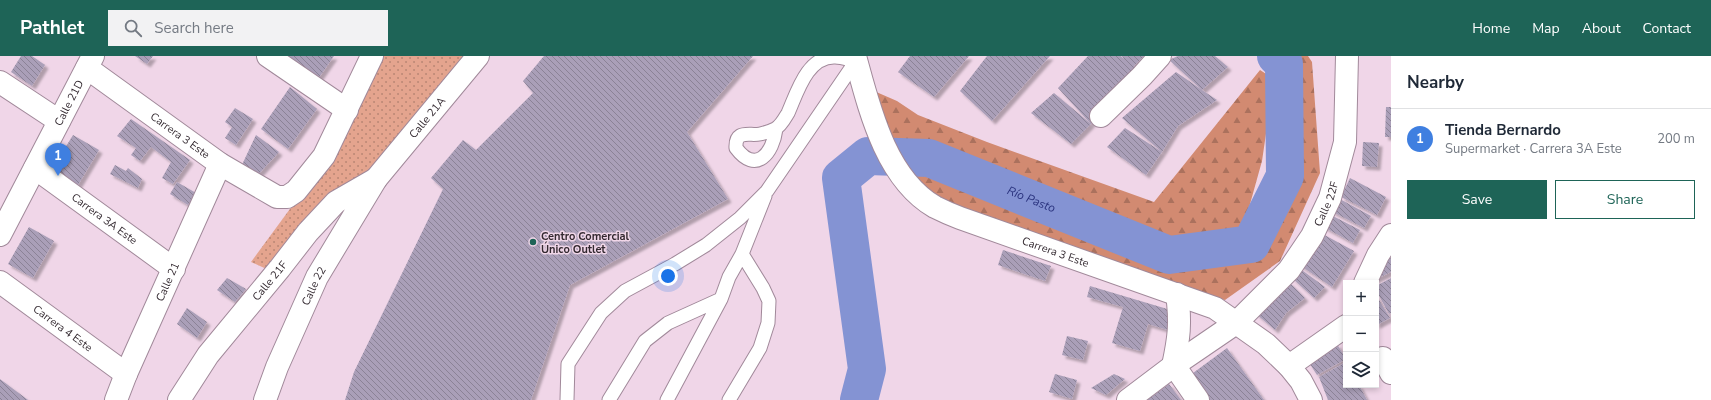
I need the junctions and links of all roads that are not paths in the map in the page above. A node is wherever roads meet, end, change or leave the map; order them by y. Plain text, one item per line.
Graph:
1 (268, 56) edge
2 (372, 56) edge
3 (478, 56) edge
4 (1160, 56) edge
5 (1347, 56) edge
6 (858, 58) edge
7 (90, 62) edge
8 (0, 82) edge
9 (347, 110) junction
10 (1101, 116) dead end
11 (60, 121) junction
12 (776, 129) dead end
13 (220, 164) junction
14 (35, 168) junction
15 (376, 179) junction
16 (767, 191) junction
17 (0, 235) edge
18 (1391, 235) edge
19 (742, 254) junction
20 (174, 269) junction
21 (1366, 280) edge
22 (0, 282) edge
23 (1178, 294) junction
24 (721, 299) junction
25 (1236, 323) junction
26 (1343, 328) edge
27 (1289, 366) junction
28 (1176, 370) junction
29 (126, 374) junction
30 (116, 400) edge
31 (179, 400) edge
32 (265, 400) edge
33 (567, 400) edge
34 (609, 400) edge
35 (667, 400) edge
36 (729, 400) edge
37 (1128, 400) edge
38 (1198, 400) edge
39 (1311, 400) edge

1 - 9 street
2 - 9 street
3 - 15 street, Calle 21A
4 - 10 street
5 - 25 street, Calle 22F
6 - 12 lane
6 - 16 lane
6 - 23 street, Carrera 3 Este
7 - 11 street, Calle 21D
7 - 13 street, Carrera 3 Este
8 - 11 street
9 - 13 street, Carrera 3 Este
11 - 14 street, Calle 21D
13 - 20 street, Calle 21
14 - 17 street, Calle 21D
14 - 20 street, Carrera 3A Este
15 - 31 street, Calle 21F
15 - 32 street, Calle 22
16 - 19 lane
16 - 33 lane
18 - 21 street
19 - 24 lane
19 - 36 lane
20 - 29 street, Calle 21
22 - 29 street, Carrera 4 Este
23 - 25 street, Carrera 3 Este
23 - 28 street
24 - 34 lane
24 - 35 lane
25 - 27 street, Carrera 3 Este
25 - 28 street, Calle 22F
26 - 27 street
27 - 39 street, Carrera 3 Este
28 - 37 street, Calle 22F
28 - 38 street
29 - 30 street, Calle 21

